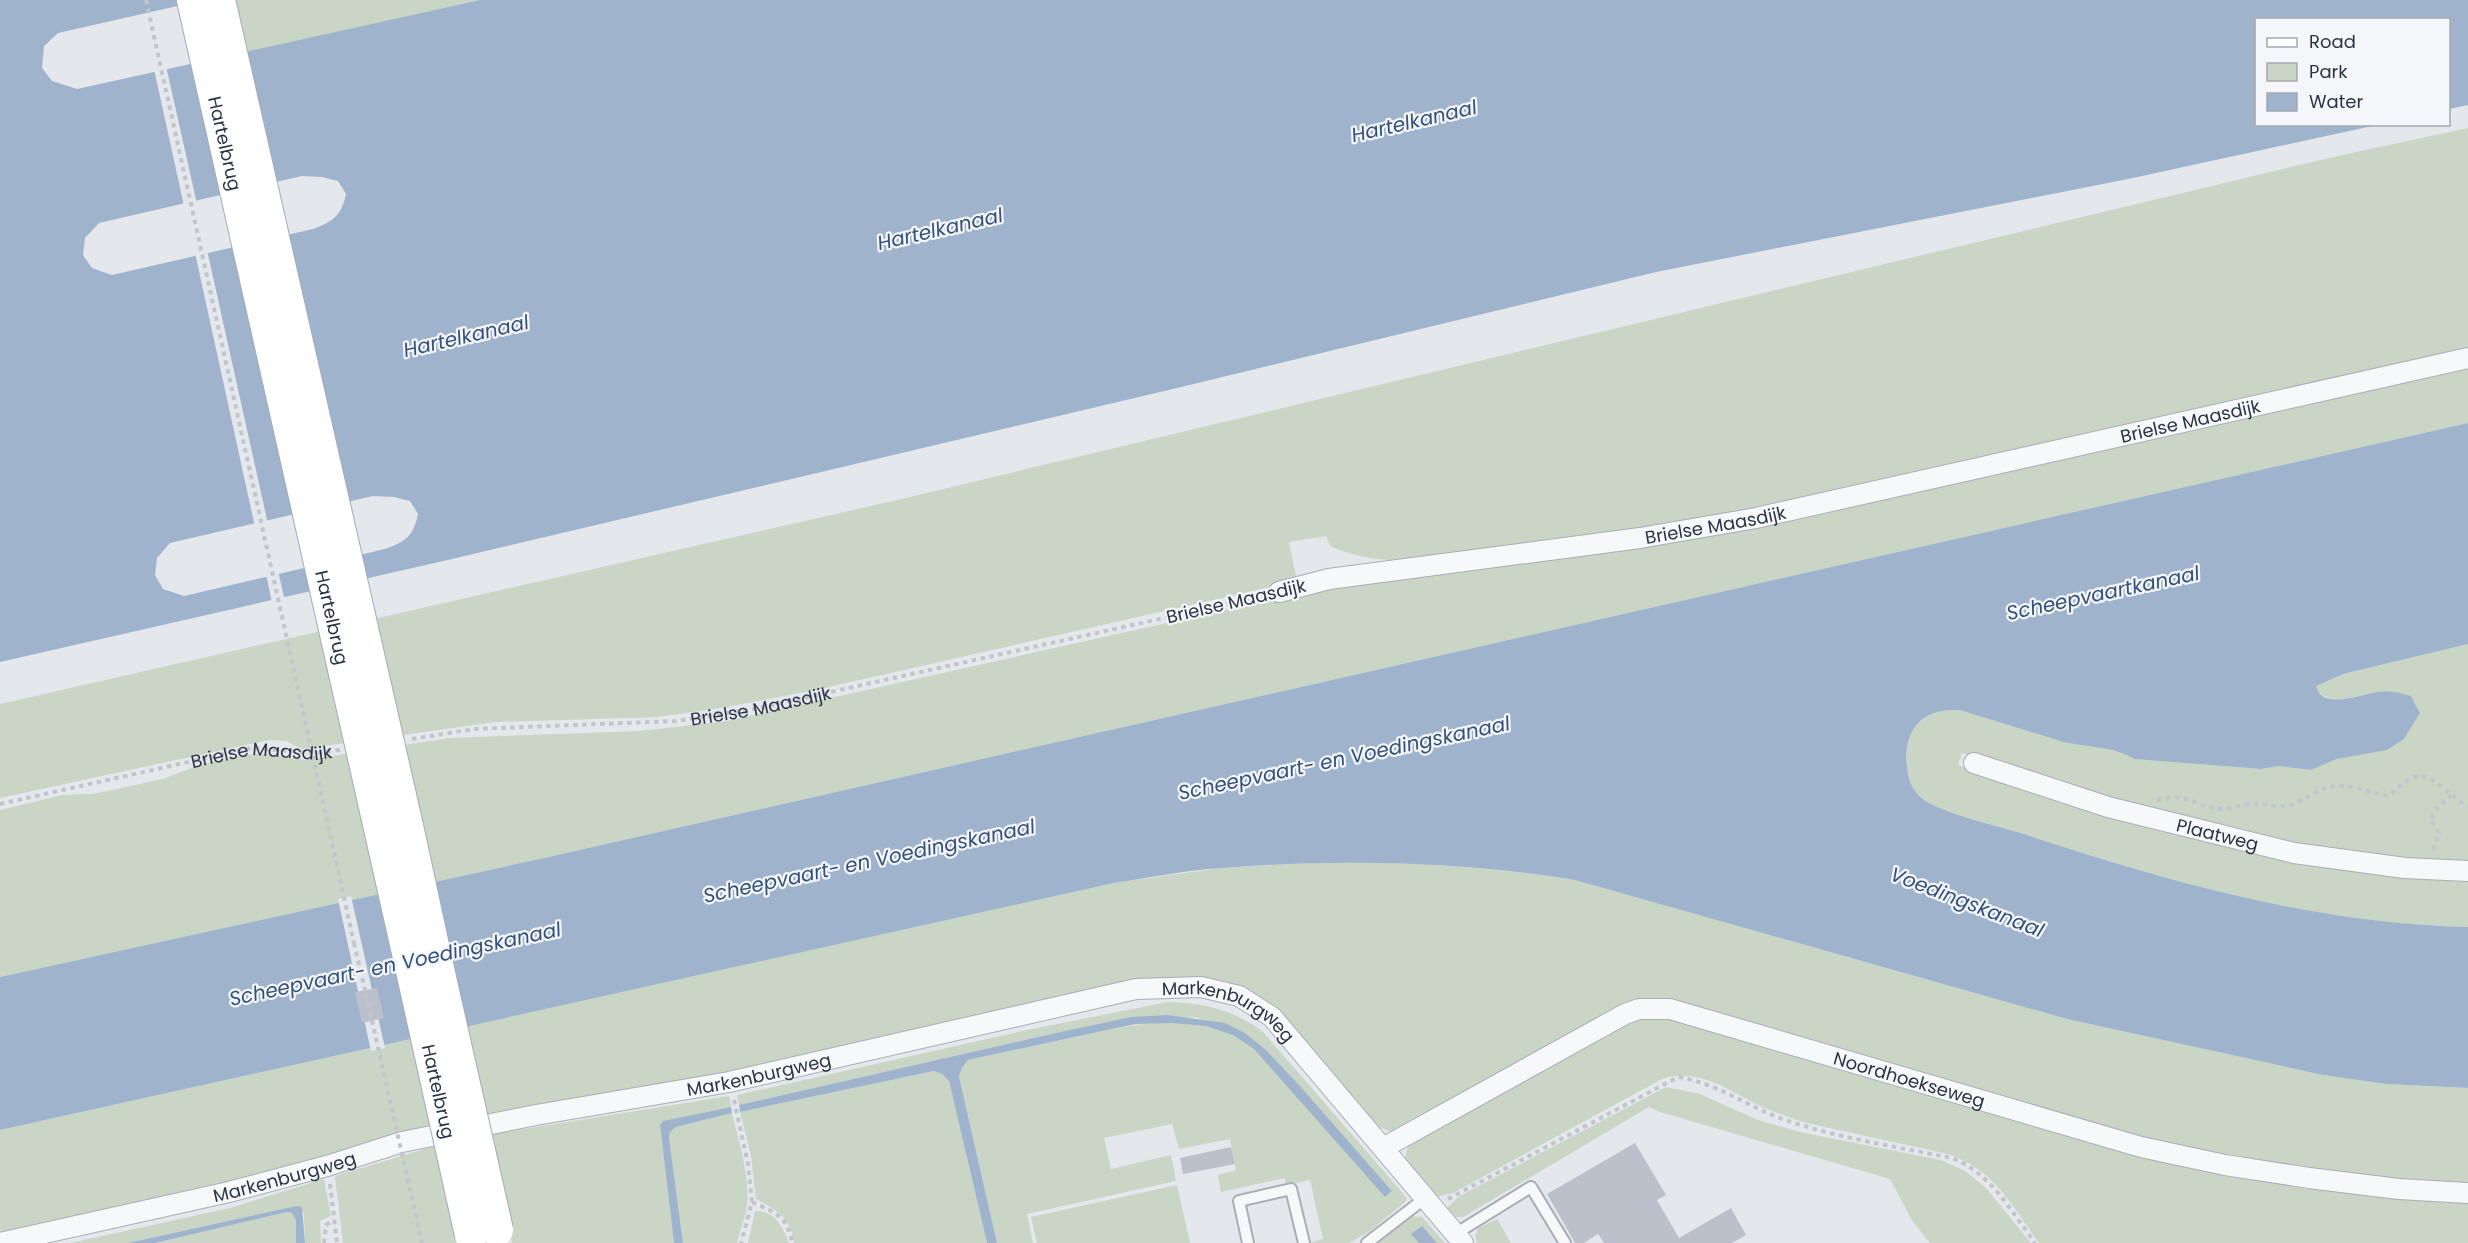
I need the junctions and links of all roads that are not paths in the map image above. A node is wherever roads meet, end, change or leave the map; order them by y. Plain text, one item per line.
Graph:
1 (193, 0) edge
2 (219, 0) edge
3 (2468, 358) edge
4 (1279, 592) road end
5 (1974, 763) dead end
6 (2468, 871) edge
7 (1383, 1148) junction
8 (2468, 1193) edge
9 (1428, 1203) junction
10 (485, 1238) edge
11 (1459, 1238) edge
12 (0, 1243) edge
13 (1248, 1243) edge
14 (1304, 1243) edge
15 (1367, 1243) edge
16 (1565, 1243) edge

1 - 10 main road, Hartelbrug, bridge
2 - 10 main road, Hartelbrug, bridge
3 - 4 street, Brielse Maasdijk
5 - 6 street, Plaatweg
7 - 8 street, Noordhoekseweg
7 - 9 street, Markenburgweg
7 - 12 street, Markenburgweg
9 - 11 street, Markenburgweg
9 - 15 lane
11 - 16 lane
13 - 14 lane

